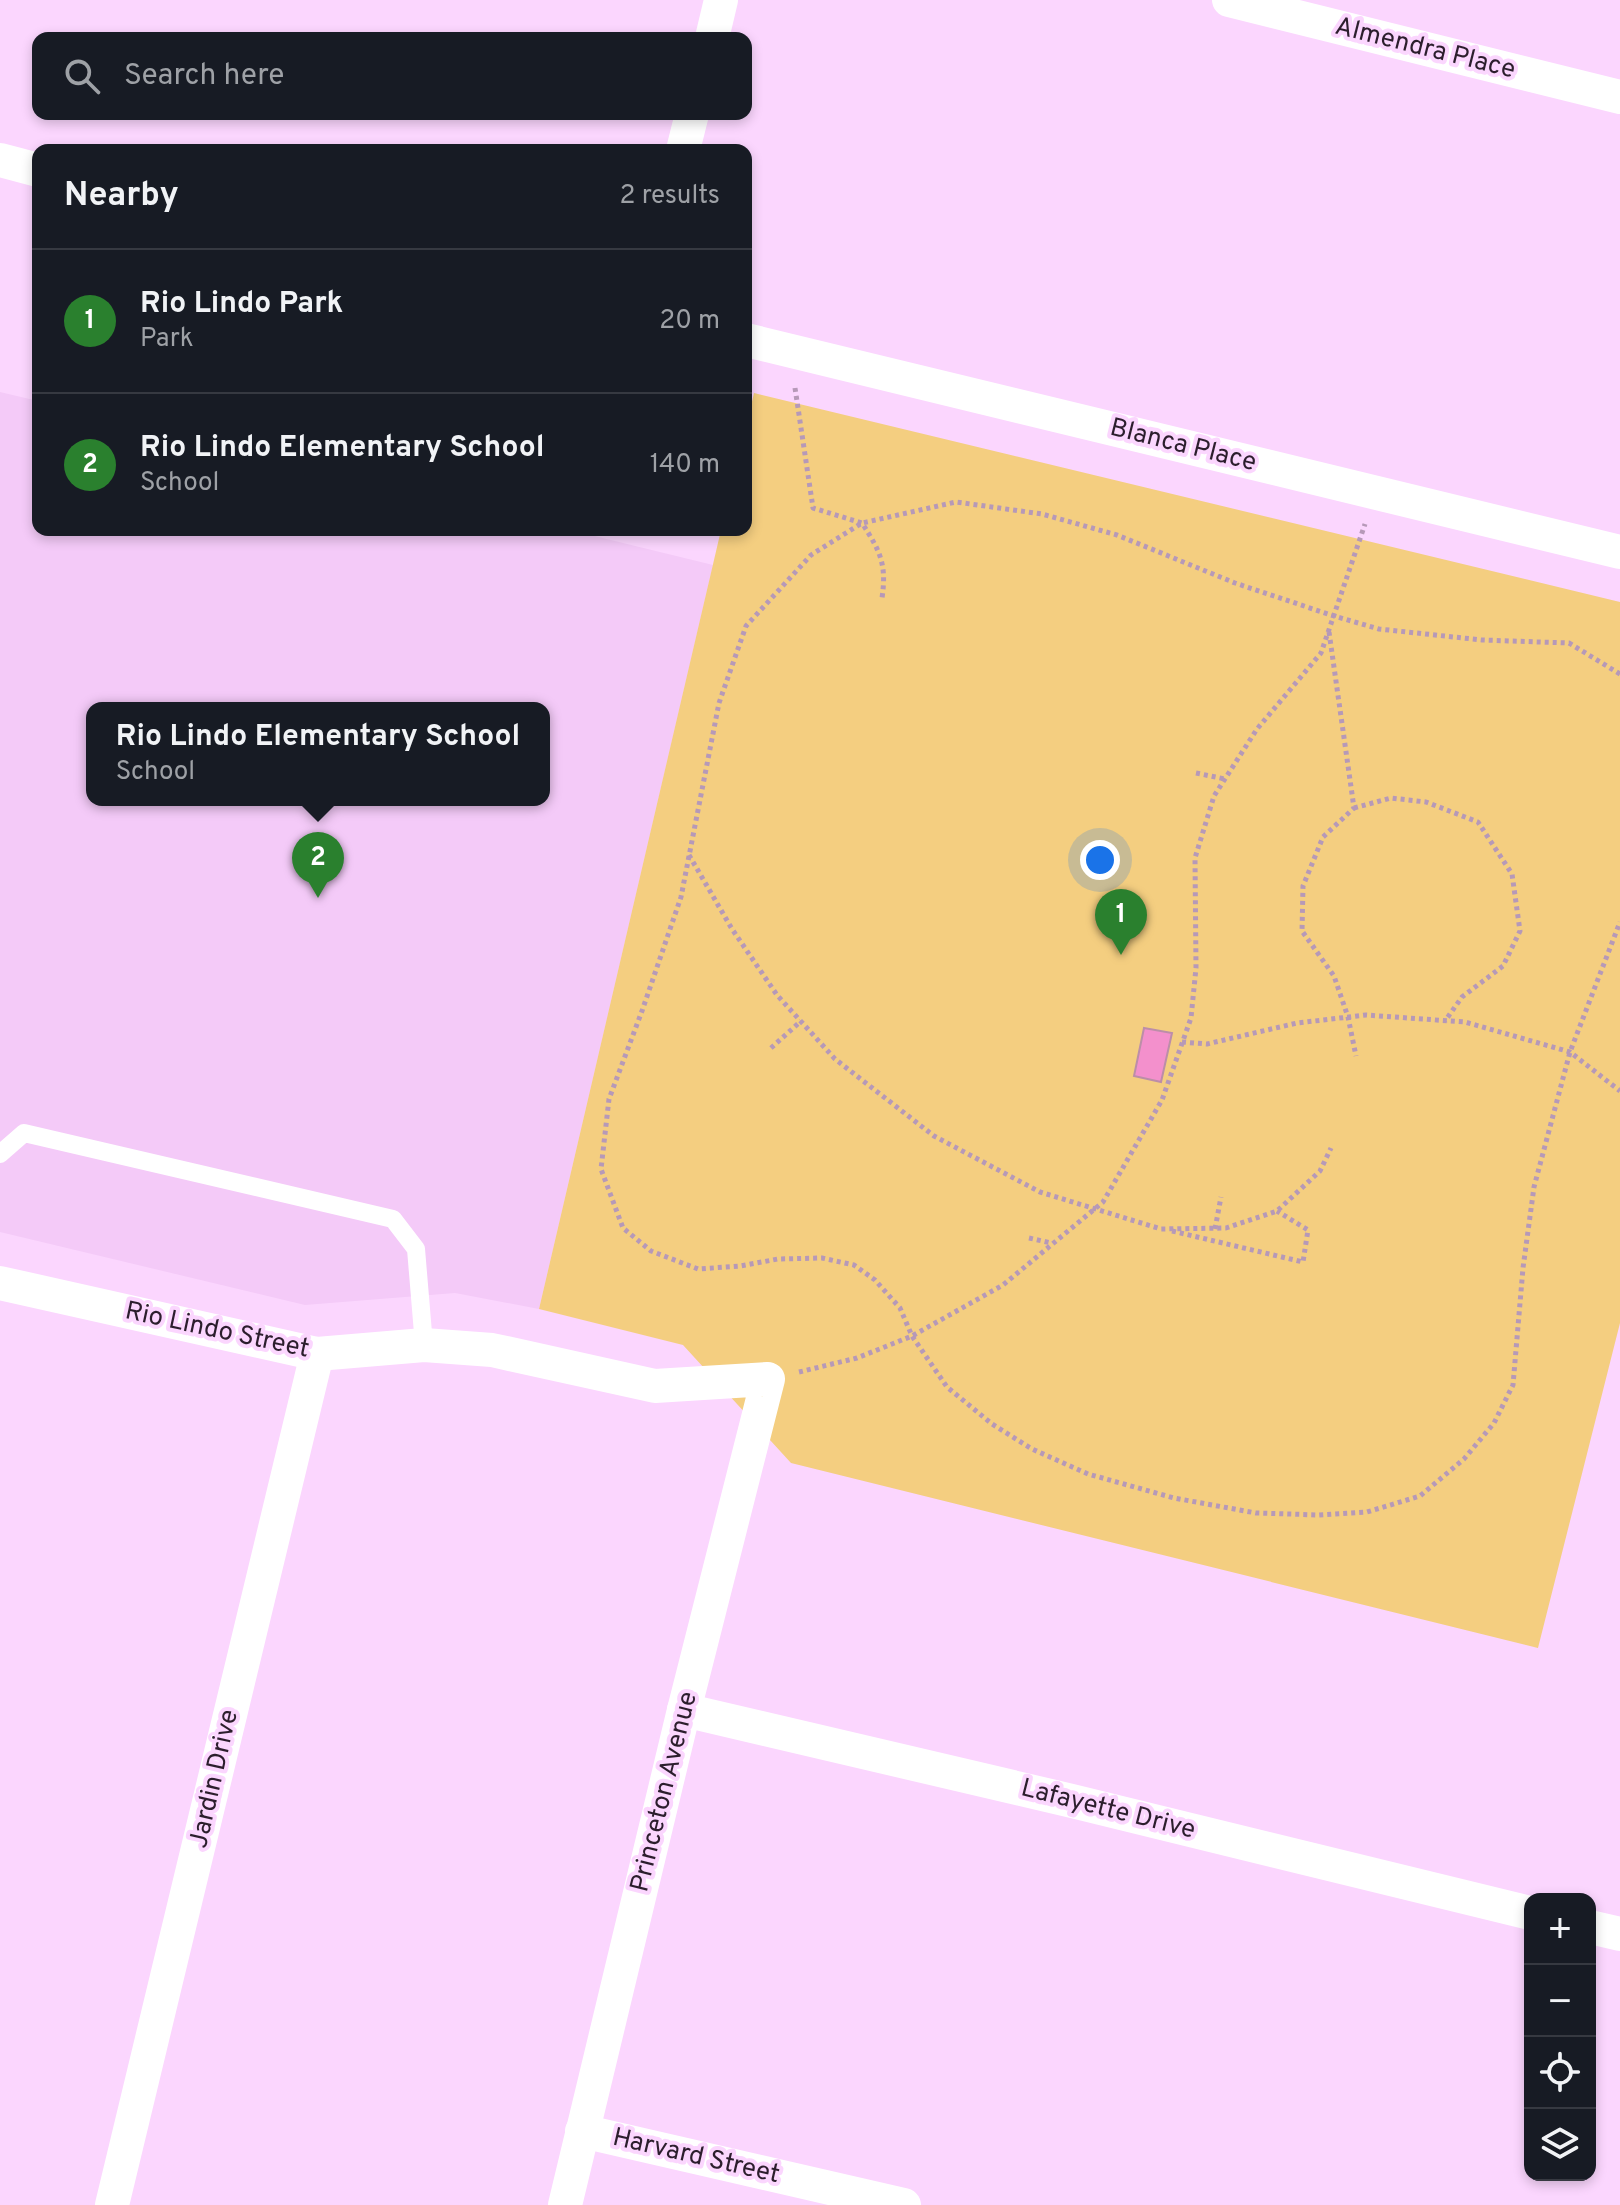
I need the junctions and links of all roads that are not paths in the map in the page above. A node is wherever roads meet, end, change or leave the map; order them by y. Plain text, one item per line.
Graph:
1 (721, 0) edge
2 (1229, 0) edge
3 (713, 32) edge
4 (1620, 97) edge
5 (690, 120) edge
6 (684, 144) edge
7 (0, 160) edge
8 (32, 168) edge
9 (752, 341) edge
10 (1620, 552) edge
11 (0, 1154) edge
12 (0, 1283) edge
13 (424, 1345) junction
14 (317, 1354) junction
15 (768, 1379) joint
16 (684, 1710) junction
17 (1524, 1912) edge
18 (1596, 1928) edge
19 (1620, 1934) edge
20 (582, 2131) junction
21 (112, 2205) edge
22 (565, 2205) edge
23 (904, 2205) edge

1 - 3 street
2 - 4 street, Almendra Place
5 - 6 street
7 - 8 street
9 - 10 street, Blanca Place
11 - 13 lane
12 - 14 street, Rio Lindo Street
13 - 14 street, Rio Lindo Street
13 - 15 street, Rio Lindo Street
14 - 21 street, Jardin Drive
15 - 16 street, Princeton Avenue
16 - 17 street, Lafayette Drive
16 - 20 street, Princeton Avenue
18 - 19 street
20 - 22 street, Princeton Avenue
20 - 23 street, Harvard Street

